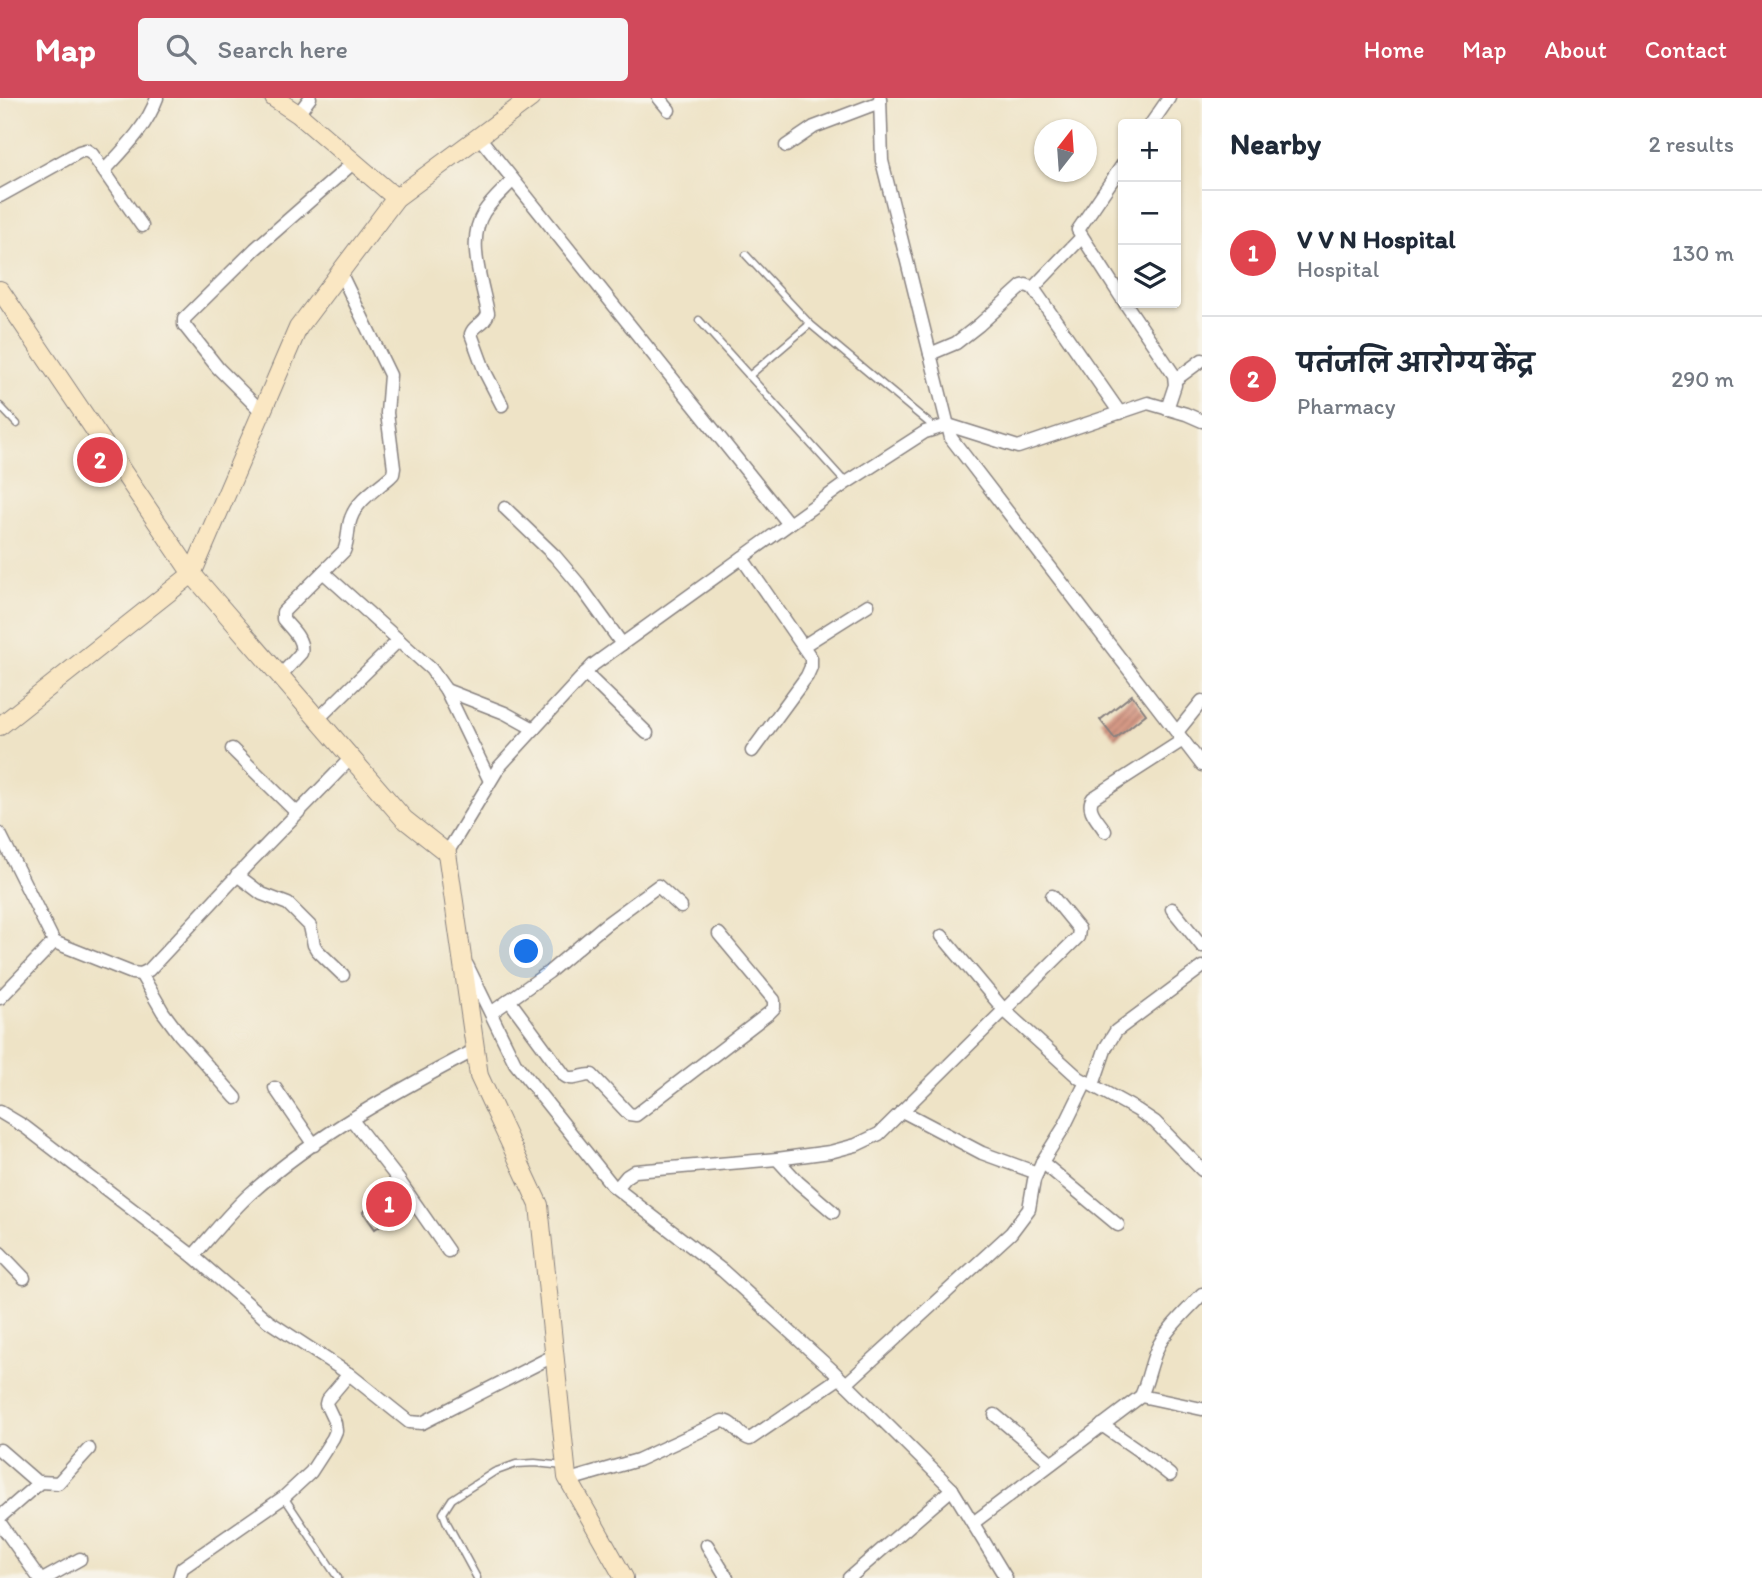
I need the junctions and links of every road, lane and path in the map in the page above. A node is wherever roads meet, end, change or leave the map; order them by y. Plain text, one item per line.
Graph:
1 (157, 98) edge
2 (274, 98) edge
3 (310, 98) edge
4 (531, 98) edge
5 (659, 98) edge
6 (1169, 98) edge
7 (880, 100) edge
8 (669, 110) dead end
9 (298, 114) junction
10 (1154, 119) edge
11 (479, 136) junction
12 (786, 146) dead end
13 (353, 163) junction
14 (104, 171) junction
15 (1118, 171) edge
16 (513, 180) junction
17 (0, 196) edge
18 (396, 198) junction
19 (142, 226) dead end
20 (1082, 237) junction
21 (746, 255) dead end
22 (340, 272) junction
23 (1033, 288) junction
24 (0, 290) edge
25 (1118, 292) edge
26 (1129, 308) edge
27 (699, 320) dead end
28 (810, 324) junction
29 (930, 354) junction
30 (1202, 360) edge
31 (749, 376) junction
32 (1175, 380) junction
33 (502, 405) dead end
34 (0, 406) edge
35 (1167, 409) junction
36 (262, 412) junction
37 (1120, 413) junction
38 (1202, 421) edge
39 (17, 424) dead end
40 (942, 427) junction
41 (846, 483) junction
42 (505, 508) dead end
43 (789, 524) junction
44 (742, 558) junction
45 (323, 572) junction
46 (192, 574) junction
47 (868, 605) dead end
48 (399, 640) junction
49 (622, 644) junction
50 (803, 646) junction
51 (585, 673) junction
52 (280, 676) junction
53 (446, 690) junction
54 (1202, 701) edge
55 (318, 719) junction
56 (0, 726) edge
57 (534, 729) junction
58 (647, 733) dead end
59 (1180, 736) junction
60 (232, 749) dead end
61 (752, 751) dead end
62 (351, 758) junction
63 (1202, 765) edge
64 (490, 781) junction
65 (297, 813) junction
66 (1105, 831) dead end
67 (0, 834) edge
68 (447, 853) junction
69 (237, 875) junction
70 (1052, 896) dead end
71 (681, 907) dead end
72 (1172, 909) dead end
73 (719, 934) dead end
74 (942, 936) dead end
75 (54, 942) junction
76 (1202, 946) edge
77 (461, 952) junction
78 (1202, 967) edge
79 (141, 974) junction
80 (343, 975) dead end
81 (0, 998) edge
82 (509, 1000) junction
83 (1004, 1010) junction
84 (491, 1013) junction
85 (475, 1050) junction
86 (1089, 1084) junction
87 (275, 1088) dead end
88 (236, 1098) dead end
89 (902, 1111) junction
90 (0, 1112) edge
91 (352, 1120) junction
92 (314, 1145) junction
93 (777, 1159) junction
94 (1039, 1167) junction
95 (1202, 1170) edge
96 (617, 1188) junction
97 (833, 1212) dead end
98 (1118, 1225) dead end
99 (448, 1251) dead end
100 (0, 1253) edge
101 (192, 1256) junction
102 (24, 1278) dead end
103 (1202, 1294) edge
104 (555, 1355) junction
105 (349, 1374) junction
106 (842, 1381) junction
107 (1141, 1396) junction
108 (1202, 1409) edge
109 (995, 1415) dead end
110 (1102, 1425) junction
111 (89, 1449) dead end
112 (0, 1450) edge
113 (1052, 1463) junction
114 (568, 1473) junction
115 (1170, 1475) dead end
116 (38, 1483) junction
117 (952, 1489) junction
118 (284, 1497) junction
119 (0, 1517) edge
120 (0, 1523) edge
121 (973, 1523) junction
122 (707, 1545) dead end
123 (80, 1559) dead end
124 (40, 1578) edge
125 (46, 1578) edge
126 (179, 1578) edge
127 (338, 1578) edge
128 (477, 1578) edge
129 (624, 1578) edge
130 (727, 1578) edge
131 (849, 1578) edge
132 (1006, 1578) edge

1 - 14 street
2 - 9 street
3 - 9 street
4 - 11 street
5 - 8 street
6 - 10 street
7 - 12 street
7 - 29 street
9 - 13 street
11 - 16 street
11 - 18 street
13 - 18 street
13 - 36 street
14 - 17 street
14 - 19 street
15 - 20 street
16 - 33 street
16 - 43 street
18 - 22 street
20 - 23 street
20 - 25 street
21 - 28 lane
22 - 36 street
22 - 45 street
23 - 29 street
23 - 37 street
24 - 46 street
26 - 32 street
27 - 31 lane
28 - 31 lane
28 - 40 lane
29 - 40 street
30 - 32 street
31 - 41 lane
32 - 35 street
34 - 39 lane
35 - 37 street
35 - 38 street
36 - 46 street
37 - 40 street
40 - 41 street
40 - 59 street
41 - 43 street
42 - 49 street
43 - 44 street
44 - 49 street
44 - 50 street
45 - 48 street
45 - 52 street
46 - 52 street
46 - 56 street
47 - 50 street
48 - 53 street
48 - 55 street
49 - 51 street
50 - 61 street
51 - 57 street
51 - 58 street
52 - 55 street
53 - 57 street
53 - 64 street
54 - 59 street
55 - 62 street
57 - 64 street
59 - 63 street
59 - 66 street
60 - 65 street
62 - 65 street
62 - 68 street
64 - 68 street
65 - 69 street
67 - 75 street
68 - 77 street
69 - 79 street
69 - 80 street
70 - 83 street
71 - 82 street
72 - 76 street
73 - 82 street
74 - 83 street
75 - 79 street
75 - 81 street
77 - 84 street
77 - 85 street
78 - 86 street
79 - 88 street
82 - 84 street
83 - 86 street
83 - 89 street
84 - 96 street
85 - 91 street
85 - 104 street
86 - 94 street
86 - 95 street
87 - 92 street
89 - 93 street
89 - 94 street
90 - 101 street
91 - 92 street
91 - 99 street
92 - 101 street
93 - 96 street
93 - 97 street
94 - 98 street
94 - 106 street
96 - 106 street
100 - 102 street
101 - 105 street
103 - 107 street
104 - 105 street
104 - 114 street
105 - 118 street
106 - 114 street
106 - 117 street
107 - 108 street
107 - 110 street
109 - 113 street
110 - 113 street
110 - 115 street
111 - 116 street
112 - 116 street
113 - 121 street
114 - 128 lane
114 - 129 street
116 - 119 street
117 - 121 street
117 - 131 street
118 - 126 street
118 - 127 lane
120 - 124 street
121 - 132 street
122 - 130 street
123 - 125 street

